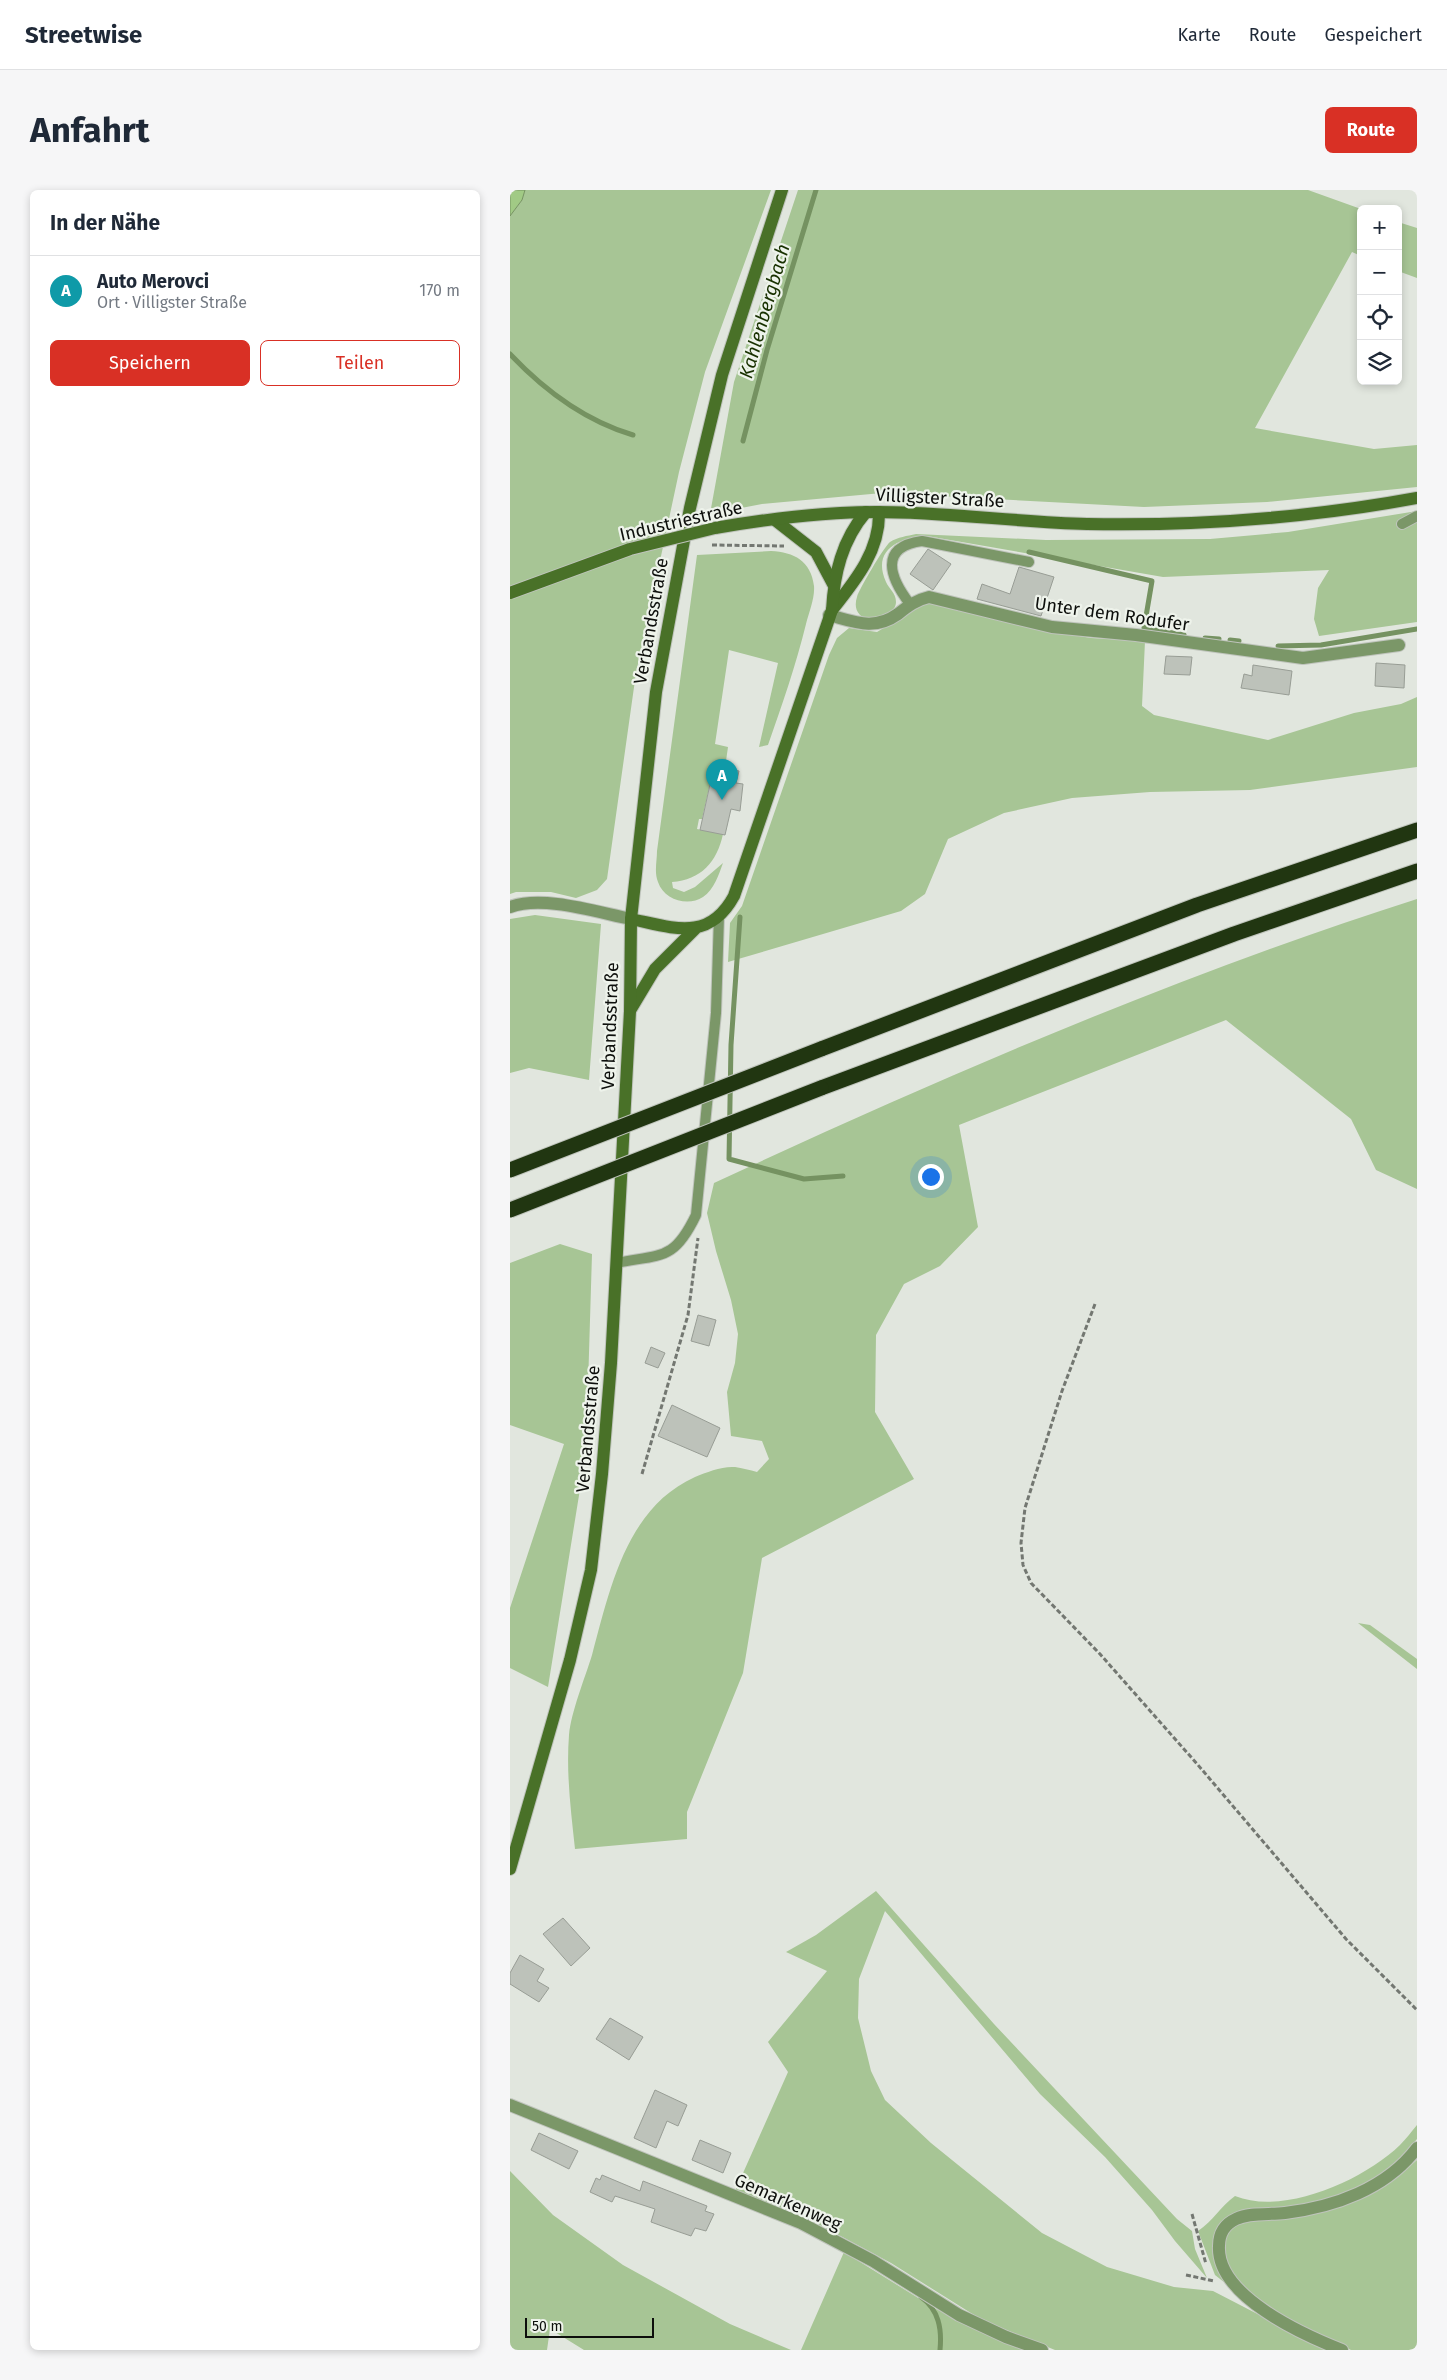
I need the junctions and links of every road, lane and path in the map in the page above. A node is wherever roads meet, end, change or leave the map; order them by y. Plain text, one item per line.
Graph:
1 (782, 190) edge
2 (1417, 498) edge
3 (872, 512) junction
4 (1417, 516) edge
5 (775, 520) junction
6 (1402, 524) dead end
7 (712, 545) dead end
8 (793, 548) dead end
9 (1029, 562) dead end
10 (834, 584) junction
11 (510, 592) edge
12 (910, 604) junction
13 (830, 613) junction
14 (1399, 645) dead end
15 (1417, 830) edge
16 (1417, 871) edge
17 (510, 907) edge
18 (719, 916) junction
19 (631, 919) junction
20 (695, 929) junction
21 (630, 1011) junction
22 (510, 1170) edge
23 (510, 1210) edge
24 (696, 1215) junction
25 (616, 1264) junction
26 (1095, 1304) dead end
27 (642, 1474) dead end
28 (510, 1868) edge
29 (1417, 2010) edge
30 (510, 2105) edge
31 (1417, 2148) edge
32 (1192, 2214) dead end
33 (1214, 2281) dead end
34 (1042, 2350) edge
35 (1342, 2350) edge

1 - 19 main road, Verbandsstraße
2 - 3 main road, Villigster Straße
3 - 5 main road, Industriestraße
3 - 10 main road, Villigster Straße
3 - 13 main road
4 - 6 lane
5 - 10 main road
5 - 11 main road, Industriestraße, bridge
7 - 8 path
9 - 12 lane
10 - 13 main road, Villigster Straße
12 - 13 street, Unter dem Rodufer
12 - 14 street, Unter dem Rodufer
13 - 18 main road, Villigster Straße
15 - 22 highway, bridge
16 - 23 highway, bridge
17 - 19 street
18 - 20 main road, Villigster Straße
18 - 24 lane
19 - 20 main road
19 - 21 main road, Verbandsstraße
20 - 21 main road, Villigster Straße
21 - 25 main road, Verbandsstraße
24 - 25 lane
24 - 27 path
25 - 28 main road, Verbandsstraße
26 - 29 path
30 - 34 street, Gemarkenweg
31 - 35 street
32 - 33 path

